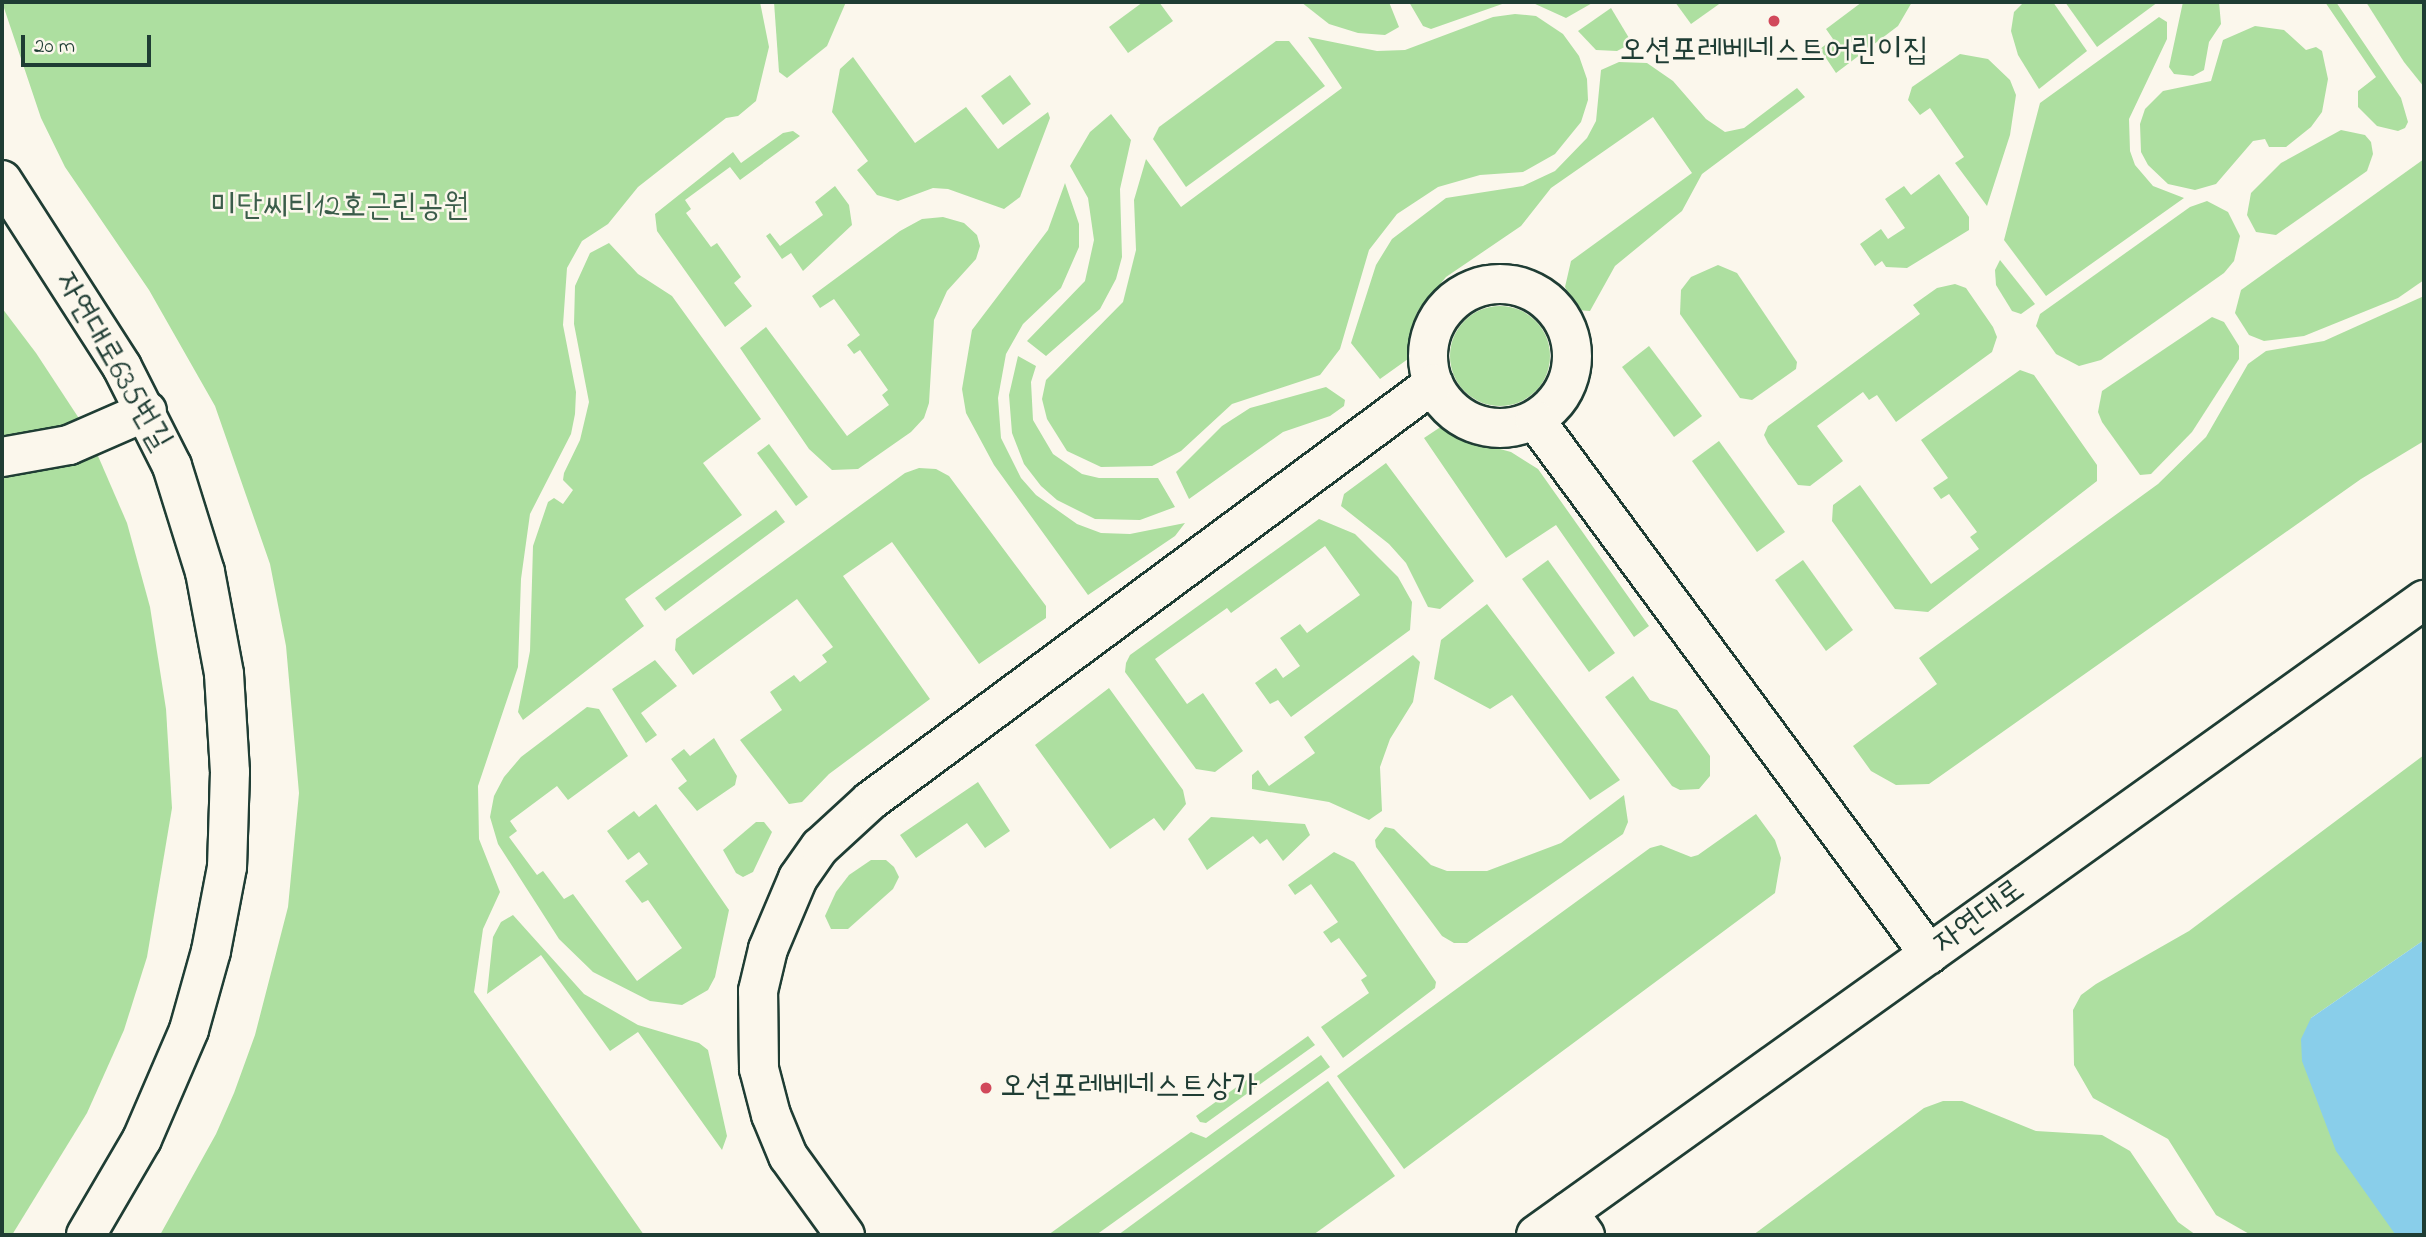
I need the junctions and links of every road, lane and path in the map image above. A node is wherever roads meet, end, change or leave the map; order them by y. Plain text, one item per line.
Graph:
1 (2, 180) edge
2 (1433, 384) junction
3 (147, 411) junction
4 (1535, 419) junction
5 (2, 457) edge
6 (2424, 600) edge
7 (1929, 954) junction
8 (1576, 1224) edge
9 (86, 1235) edge
10 (845, 1235) edge
11 (1536, 1235) edge

1 - 3 street, 자연대로635번길
2 - 4 street
2 - 4 street
2 - 10 street
3 - 5 street
3 - 9 street, 자연대로635번길
4 - 7 street
6 - 7 street, 자연대로
7 - 8 street, 자연대로
8 - 11 street, 자연대로

